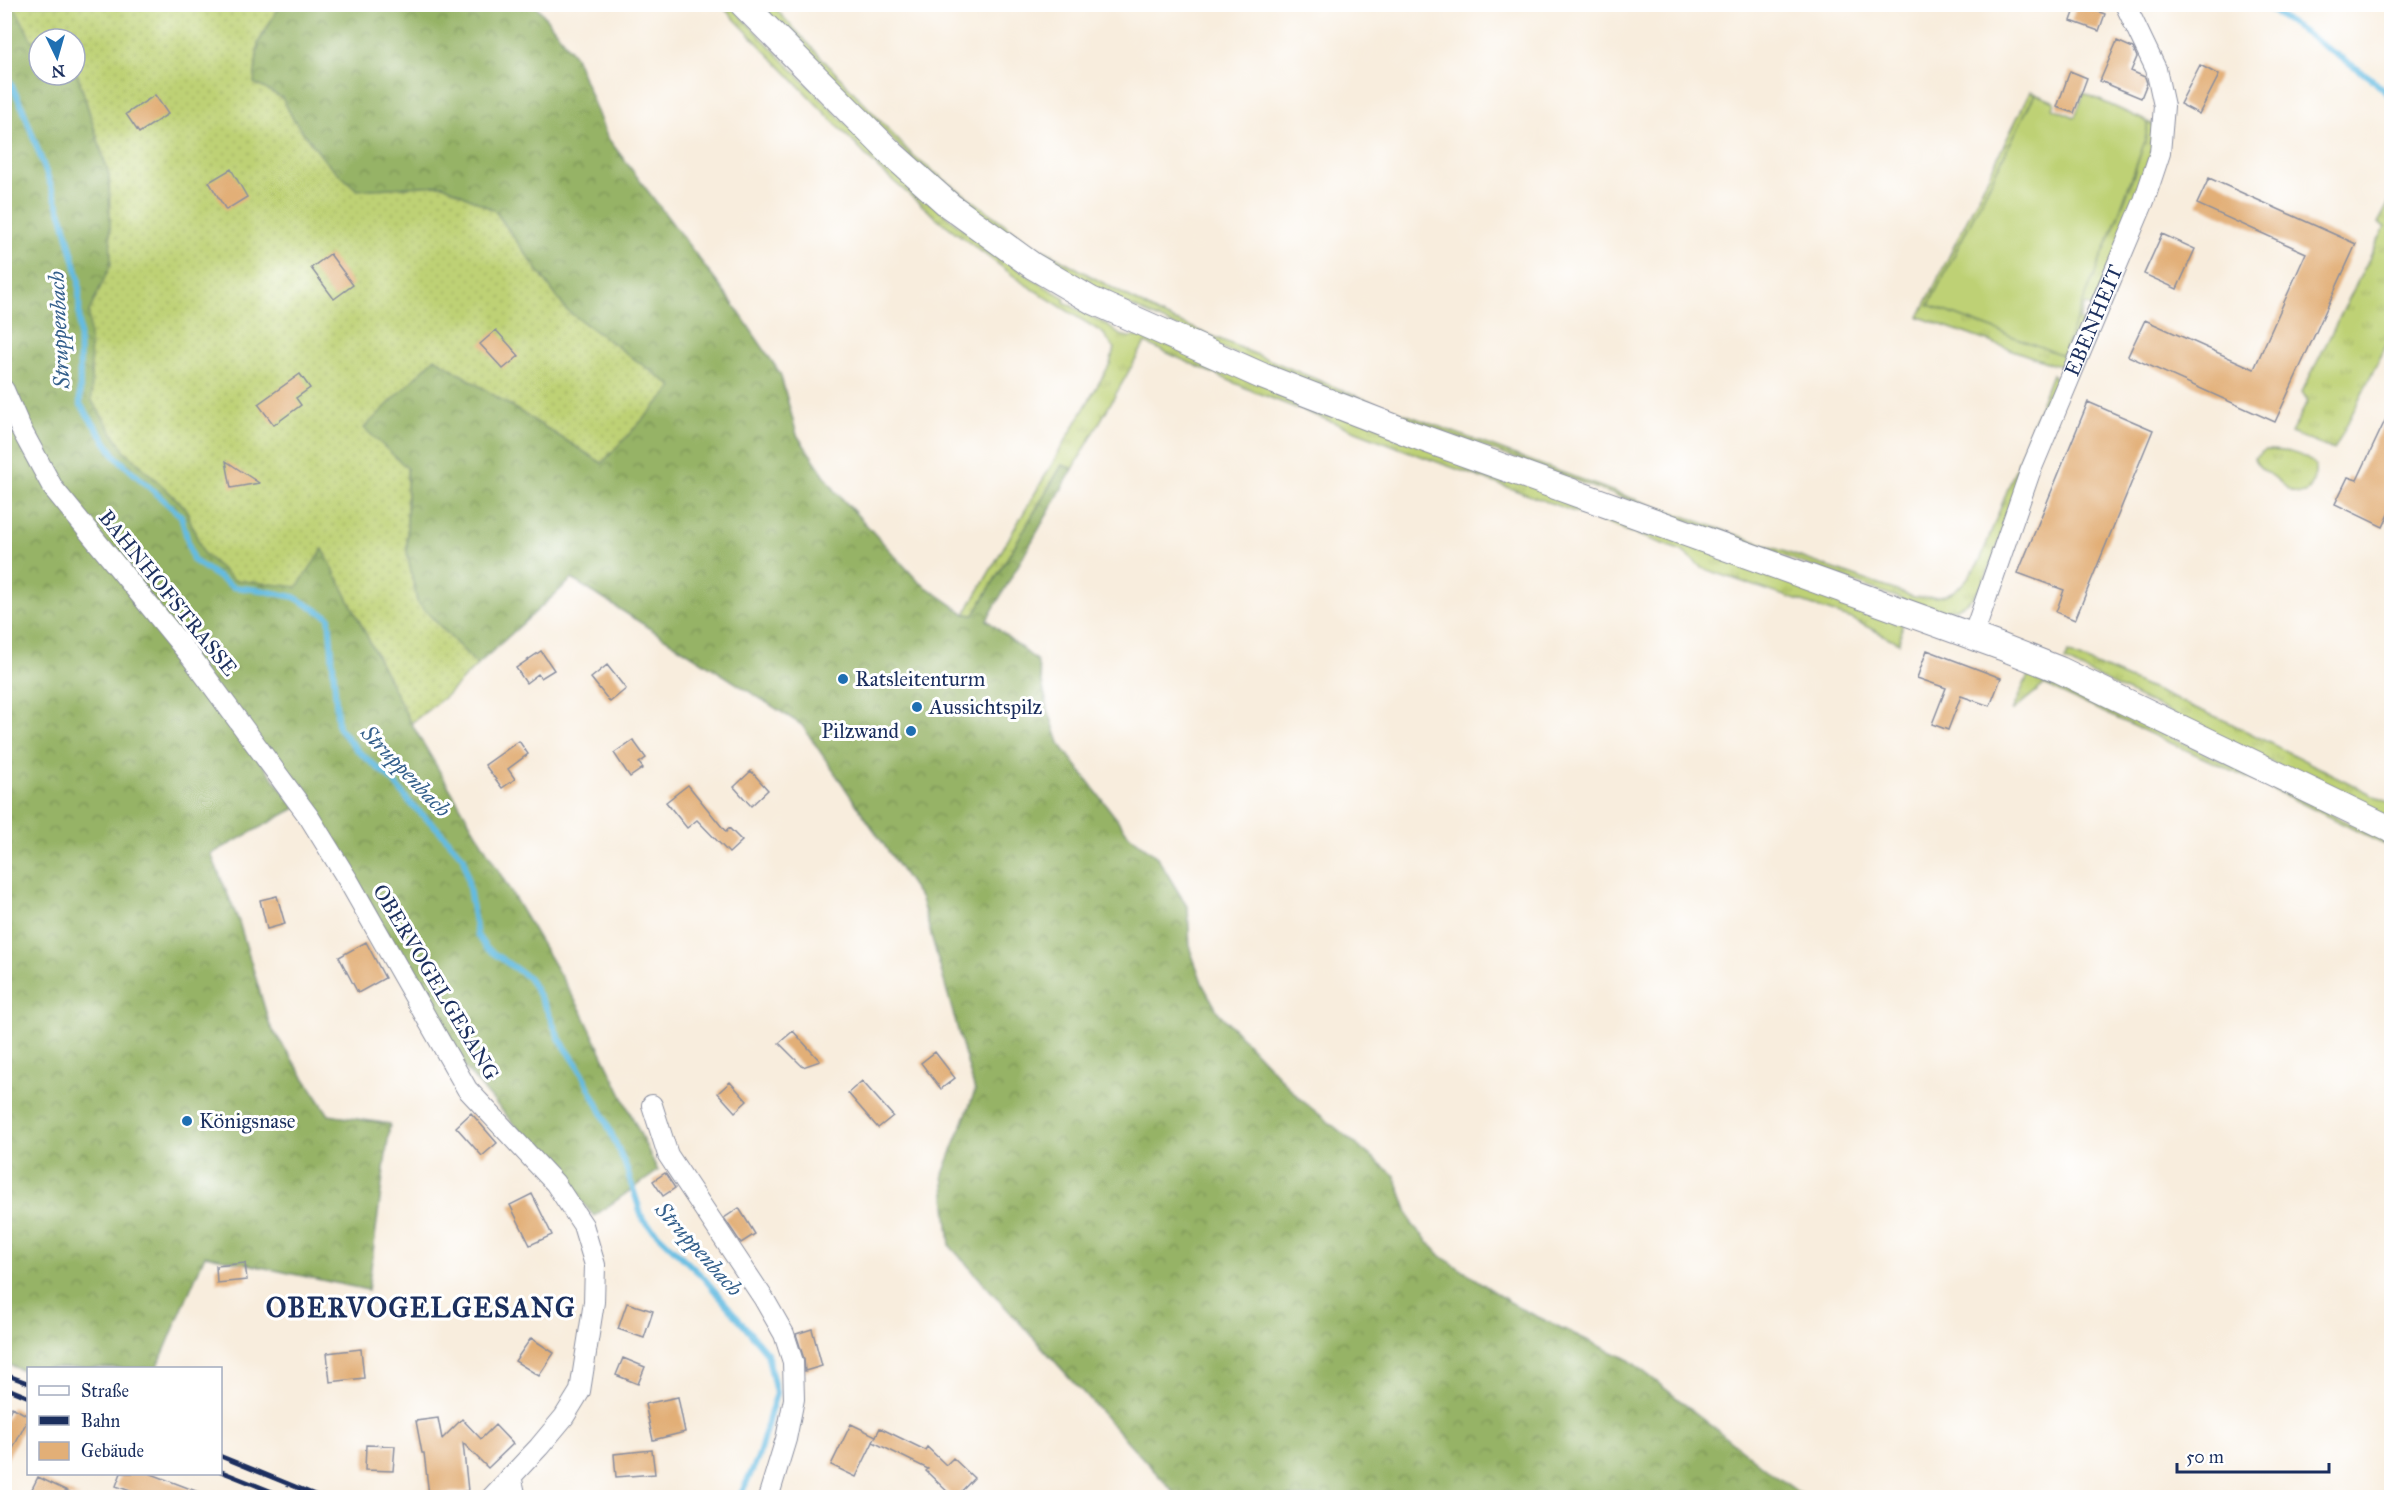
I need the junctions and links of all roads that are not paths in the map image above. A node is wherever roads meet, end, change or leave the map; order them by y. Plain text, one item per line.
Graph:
1 (743, 4) edge
2 (2125, 4) edge
3 (4, 390) edge
4 (1973, 636) junction
5 (309, 817) joint
6 (2391, 830) edge
7 (651, 1105) dead end
8 (512, 1476) junction
9 (491, 1497) edge
10 (516, 1497) edge
11 (768, 1497) edge

1 - 4 main road
2 - 4 street, EBENHEIT
3 - 5 street, BAHNHOFSTRASSE
4 - 6 main road
5 - 8 street, OBERVOGELGESANG
7 - 11 street
8 - 9 street, OBERVOGELGESANG
8 - 10 street

